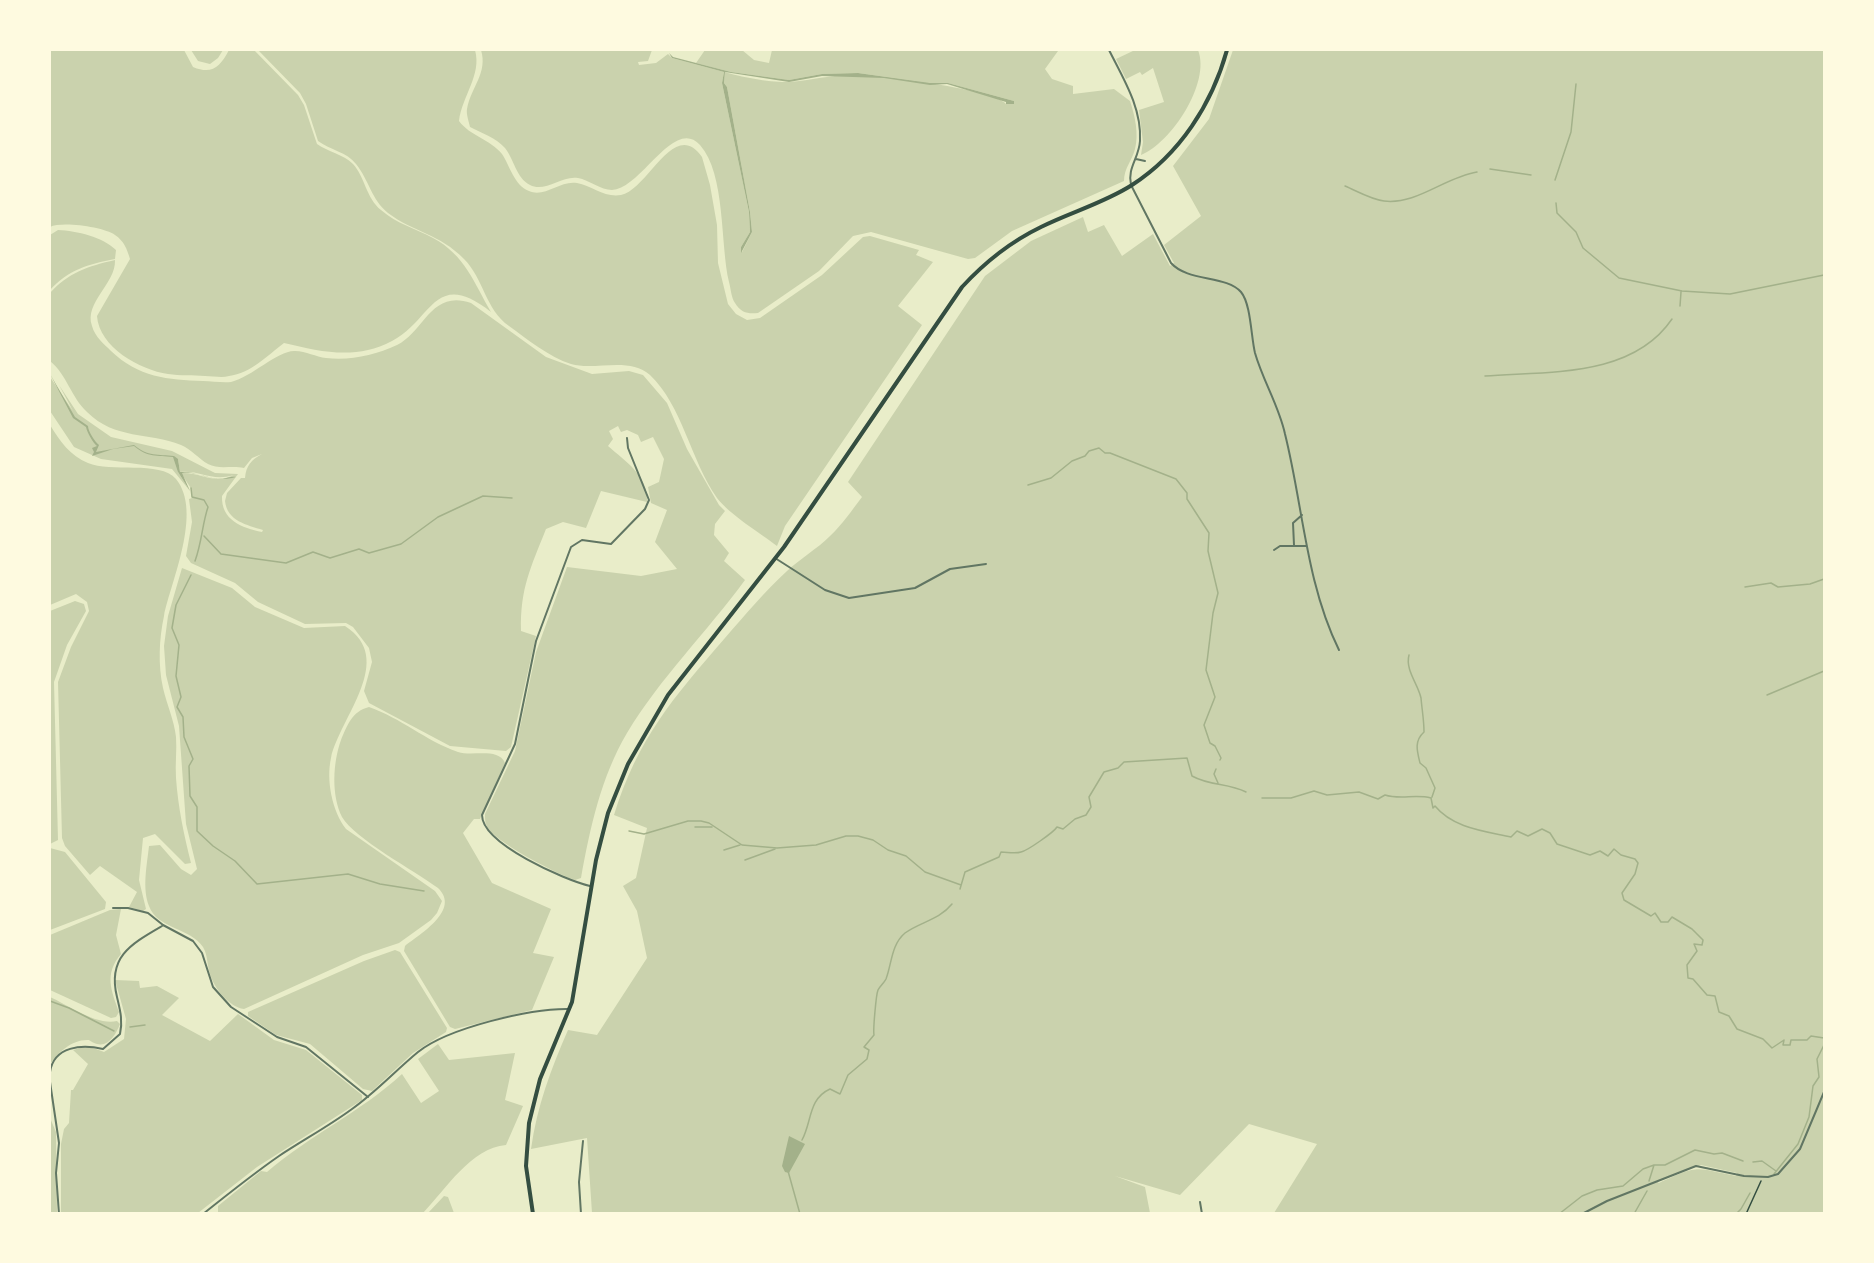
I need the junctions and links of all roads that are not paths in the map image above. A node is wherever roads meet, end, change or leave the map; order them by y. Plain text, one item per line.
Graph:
1 (1109, 50) edge
2 (1227, 50) edge
3 (1136, 159) junction
4 (1144, 160) dead end
5 (1131, 185) junction
6 (627, 438) dead end
7 (1303, 515) junction
8 (1294, 545) junction
9 (1306, 546) junction
10 (1274, 550) dead end
11 (775, 558) junction
12 (986, 564) dead end
13 (1339, 650) dead end
14 (591, 886) junction
15 (113, 908) dead end
16 (163, 925) junction
17 (570, 1008) junction
18 (50, 1072) edge
19 (50, 1082) edge
20 (1824, 1092) edge
21 (369, 1097) junction
22 (583, 1141) dead end
23 (1200, 1202) dead end
24 (59, 1214) edge
25 (203, 1214) edge
26 (533, 1214) edge
27 (581, 1214) edge
28 (1202, 1214) edge
29 (1582, 1214) edge

1 - 3 street
2 - 5 main road
3 - 4 street
3 - 5 street
5 - 7 street
5 - 11 main road
6 - 14 street
7 - 8 street
7 - 9 street
8 - 9 street
8 - 10 street
9 - 13 street
11 - 12 street
11 - 14 main road
14 - 17 main road
15 - 16 street
16 - 18 street
16 - 21 street
17 - 21 street
17 - 26 main road
19 - 24 street
20 - 29 street
21 - 25 street
22 - 27 street
23 - 28 street

